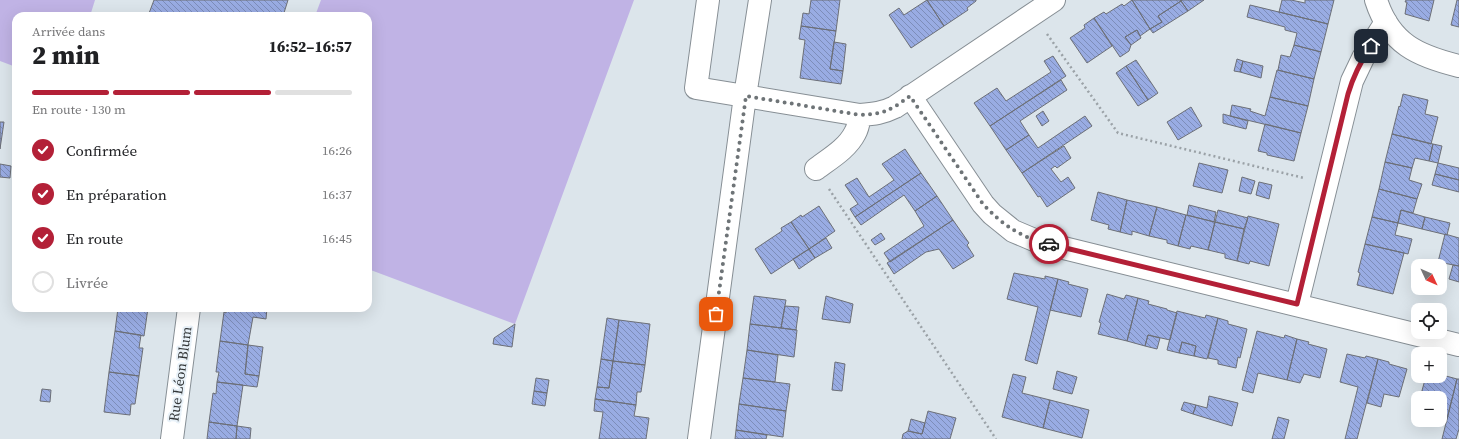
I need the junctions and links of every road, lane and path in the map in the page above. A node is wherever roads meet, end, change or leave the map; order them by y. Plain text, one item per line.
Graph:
1 (708, 0) edge
2 (760, 0) edge
3 (1054, 0) edge
4 (1376, 0) edge
5 (1034, 14) junction
6 (1386, 22) junction
7 (1459, 66) edge
8 (746, 96) junction
9 (910, 96) junction
10 (860, 115) junction
11 (816, 169) joint
12 (1325, 184) junction
13 (1297, 304) junction
14 (188, 312) edge
15 (1459, 345) edge
16 (172, 439) edge
17 (699, 439) edge
18 (996, 439) edge

1 - 8 street
2 - 8 street
3 - 5 street
4 - 6 street
5 - 9 street
5 - 12 path
6 - 7 street
6 - 12 street
8 - 10 street
8 - 17 street
9 - 10 street
9 - 13 street
10 - 11 street
11 - 18 path
12 - 13 street
13 - 15 street
14 - 16 street, Rue Léon Blum

